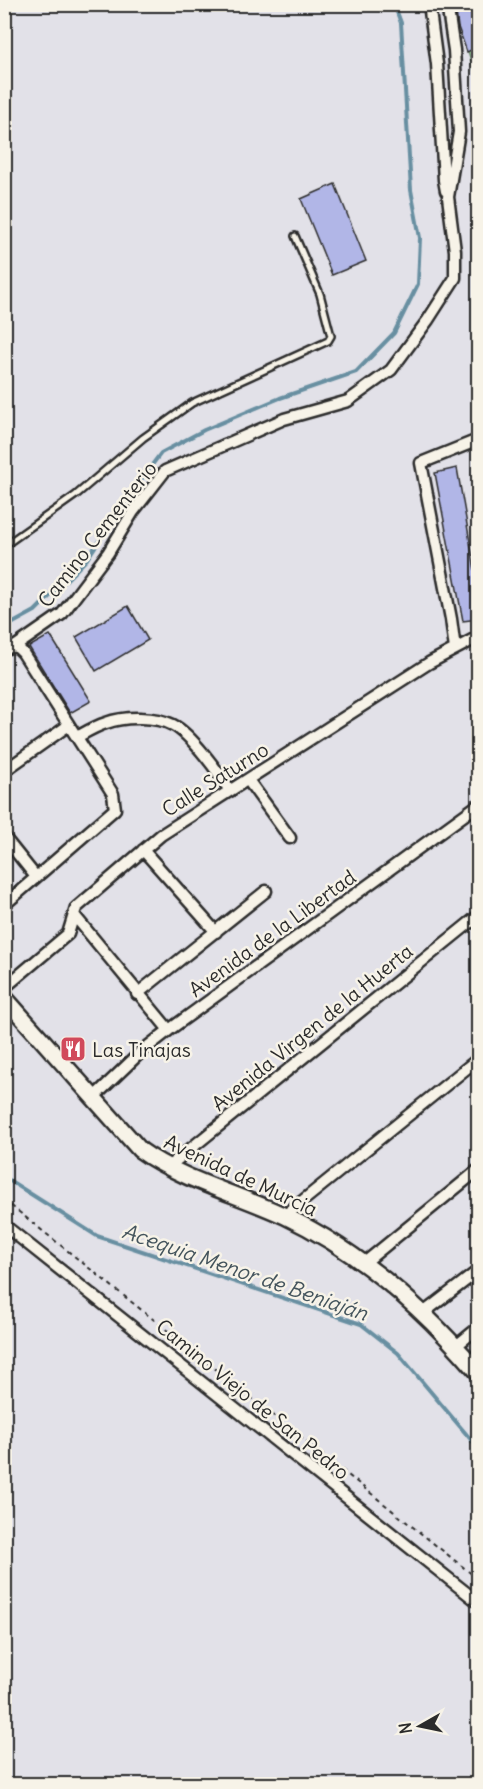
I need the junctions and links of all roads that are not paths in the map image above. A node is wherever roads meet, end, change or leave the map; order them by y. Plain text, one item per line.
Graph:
1 (429, 4) edge
2 (447, 4) edge
3 (448, 197) junction
4 (295, 236) dead end
5 (478, 440) edge
6 (4, 546) edge
7 (478, 637) edge
8 (10, 647) edge
9 (455, 649) junction
10 (69, 725) junction
11 (76, 737) junction
12 (4, 771) edge
13 (248, 780) junction
14 (230, 791) junction
15 (478, 805) edge
16 (4, 837) edge
17 (290, 838) dead end
18 (143, 850) junction
19 (36, 878) junction
20 (266, 891) dead end
21 (4, 905) edge
22 (74, 915) junction
23 (478, 916) edge
24 (216, 932) junction
25 (4, 988) edge
26 (137, 994) junction
27 (4, 997) edge
28 (169, 1030) junction
29 (478, 1059) edge
30 (93, 1098) junction
31 (168, 1167) junction
32 (478, 1170) edge
33 (284, 1216) junction
34 (4, 1225) edge
35 (363, 1264) junction
36 (478, 1271) edge
37 (422, 1314) junction
38 (478, 1328) edge
39 (456, 1346) junction
40 (478, 1372) edge
41 (478, 1602) edge

1 - 3 street
2 - 3 street, Camino Cementerio
3 - 8 street, Camino Cementerio
4 - 6 lane
5 - 9 street
7 - 9 street, Calle Saturno
8 - 10 street
9 - 13 street, Calle Saturno
10 - 11 street
10 - 12 street
11 - 14 street
11 - 19 street
13 - 14 street, Calle Saturno
13 - 17 street
14 - 18 street, Calle Saturno
15 - 28 street, Avenida de la Libertad
16 - 19 street
18 - 22 street, Calle Saturno
18 - 24 street
19 - 21 street
20 - 24 street
22 - 25 street, Calle Saturno
22 - 26 street
23 - 31 street, Avenida Virgen de la Huerta
24 - 26 street
26 - 28 street
27 - 30 main road, Avenida de Murcia
28 - 30 street, Avenida de la Libertad
29 - 33 street
30 - 31 main road, Avenida de Murcia
31 - 33 main road, Avenida de Murcia
32 - 35 street
33 - 35 main road, Avenida de Murcia
34 - 41 street, Camino Viejo de San Pedro
35 - 37 main road, Avenida de Murcia
36 - 37 street
37 - 39 main road, Avenida de Murcia
38 - 39 street
39 - 40 main road, Avenida de Murcia

